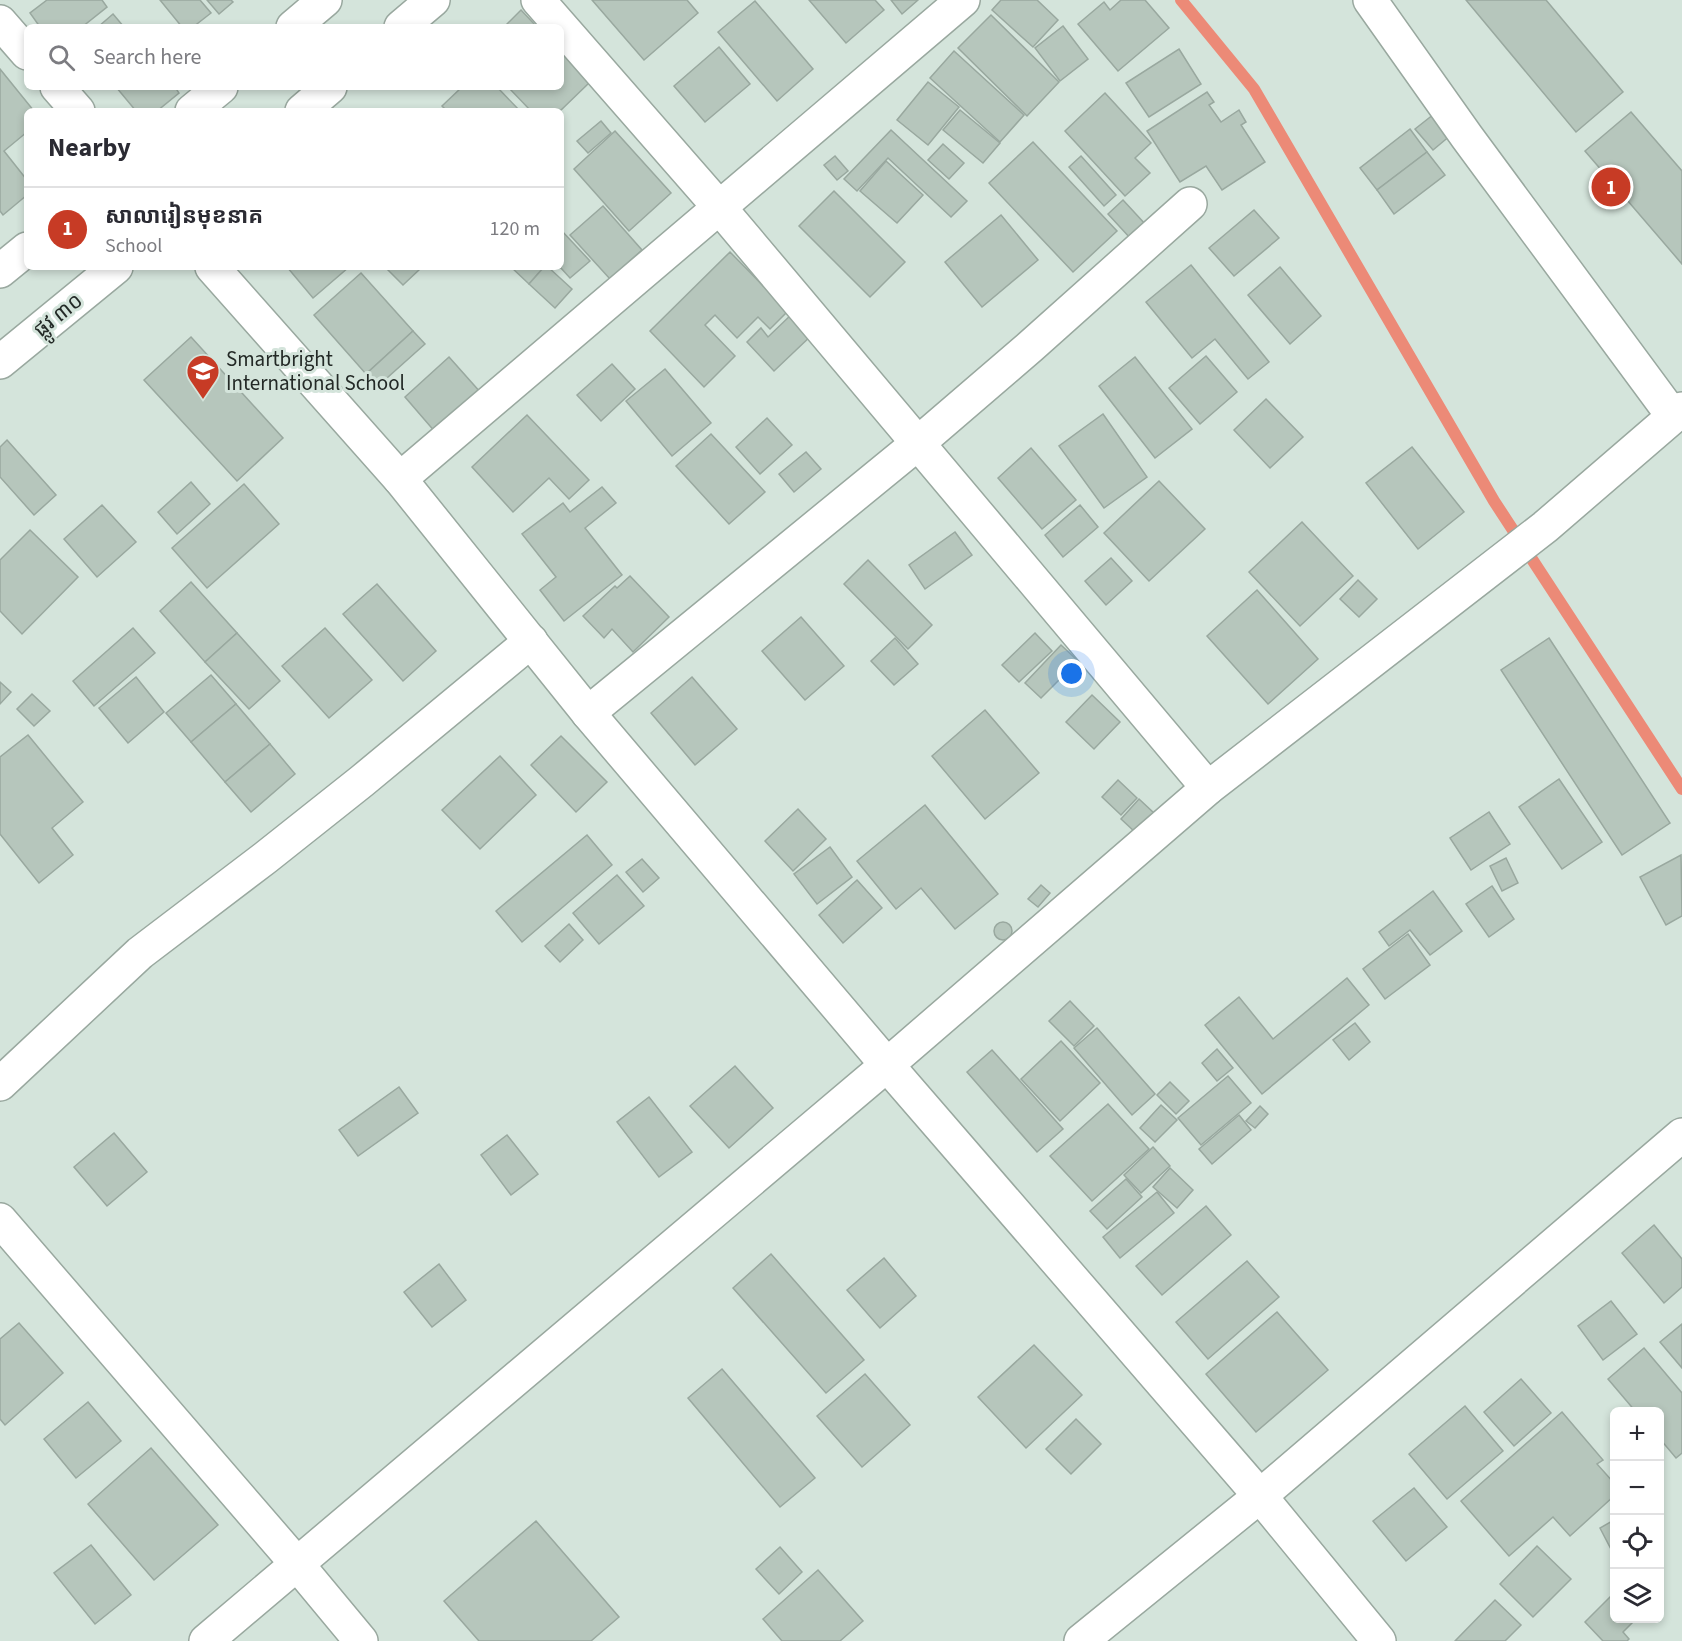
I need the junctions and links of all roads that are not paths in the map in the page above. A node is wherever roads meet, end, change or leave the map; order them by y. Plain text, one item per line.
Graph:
1 (325, 0) edge
2 (433, 0) edge
3 (538, 0) edge
4 (963, 0) edge
5 (1370, 0) edge
6 (0, 22) edge
7 (297, 24) edge
8 (405, 24) edge
9 (559, 24) edge
10 (564, 30) edge
11 (24, 50) edge
12 (60, 90) edge
13 (217, 90) edge
14 (326, 90) edge
15 (75, 108) edge
16 (196, 108) edge
17 (306, 108) edge
18 (1190, 204) dead end
19 (719, 207) junction
20 (24, 251) edge
21 (112, 270) edge
22 (215, 270) edge
23 (0, 271) edge
24 (0, 362) edge
25 (1677, 413) edge
26 (917, 444) junction
27 (400, 479) junction
28 (531, 641) junction
29 (588, 713) junction
30 (1208, 788) junction
31 (887, 1065) junction
32 (0, 1084) edge
33 (1682, 1135) edge
34 (0, 1220) edge
35 (1260, 1496) junction
36 (297, 1564) junction
37 (206, 1641) edge
38 (361, 1641) edge
39 (1081, 1641) edge
40 (1379, 1641) edge

1 - 7 street
2 - 8 street
3 - 9 street
4 - 19 street
5 - 25 street
6 - 11 street
10 - 19 street
12 - 15 street
13 - 16 street
14 - 17 street
18 - 26 street
19 - 26 street
19 - 27 street
20 - 23 street
21 - 24 street, ផ្លូវ ៣០
22 - 27 street
25 - 30 street
26 - 29 street
26 - 30 street
27 - 28 street
28 - 29 street
28 - 32 street
29 - 31 street
30 - 31 street
31 - 35 street
31 - 36 street
33 - 35 street
34 - 36 street
35 - 39 street
35 - 40 street
36 - 37 street
36 - 38 street

